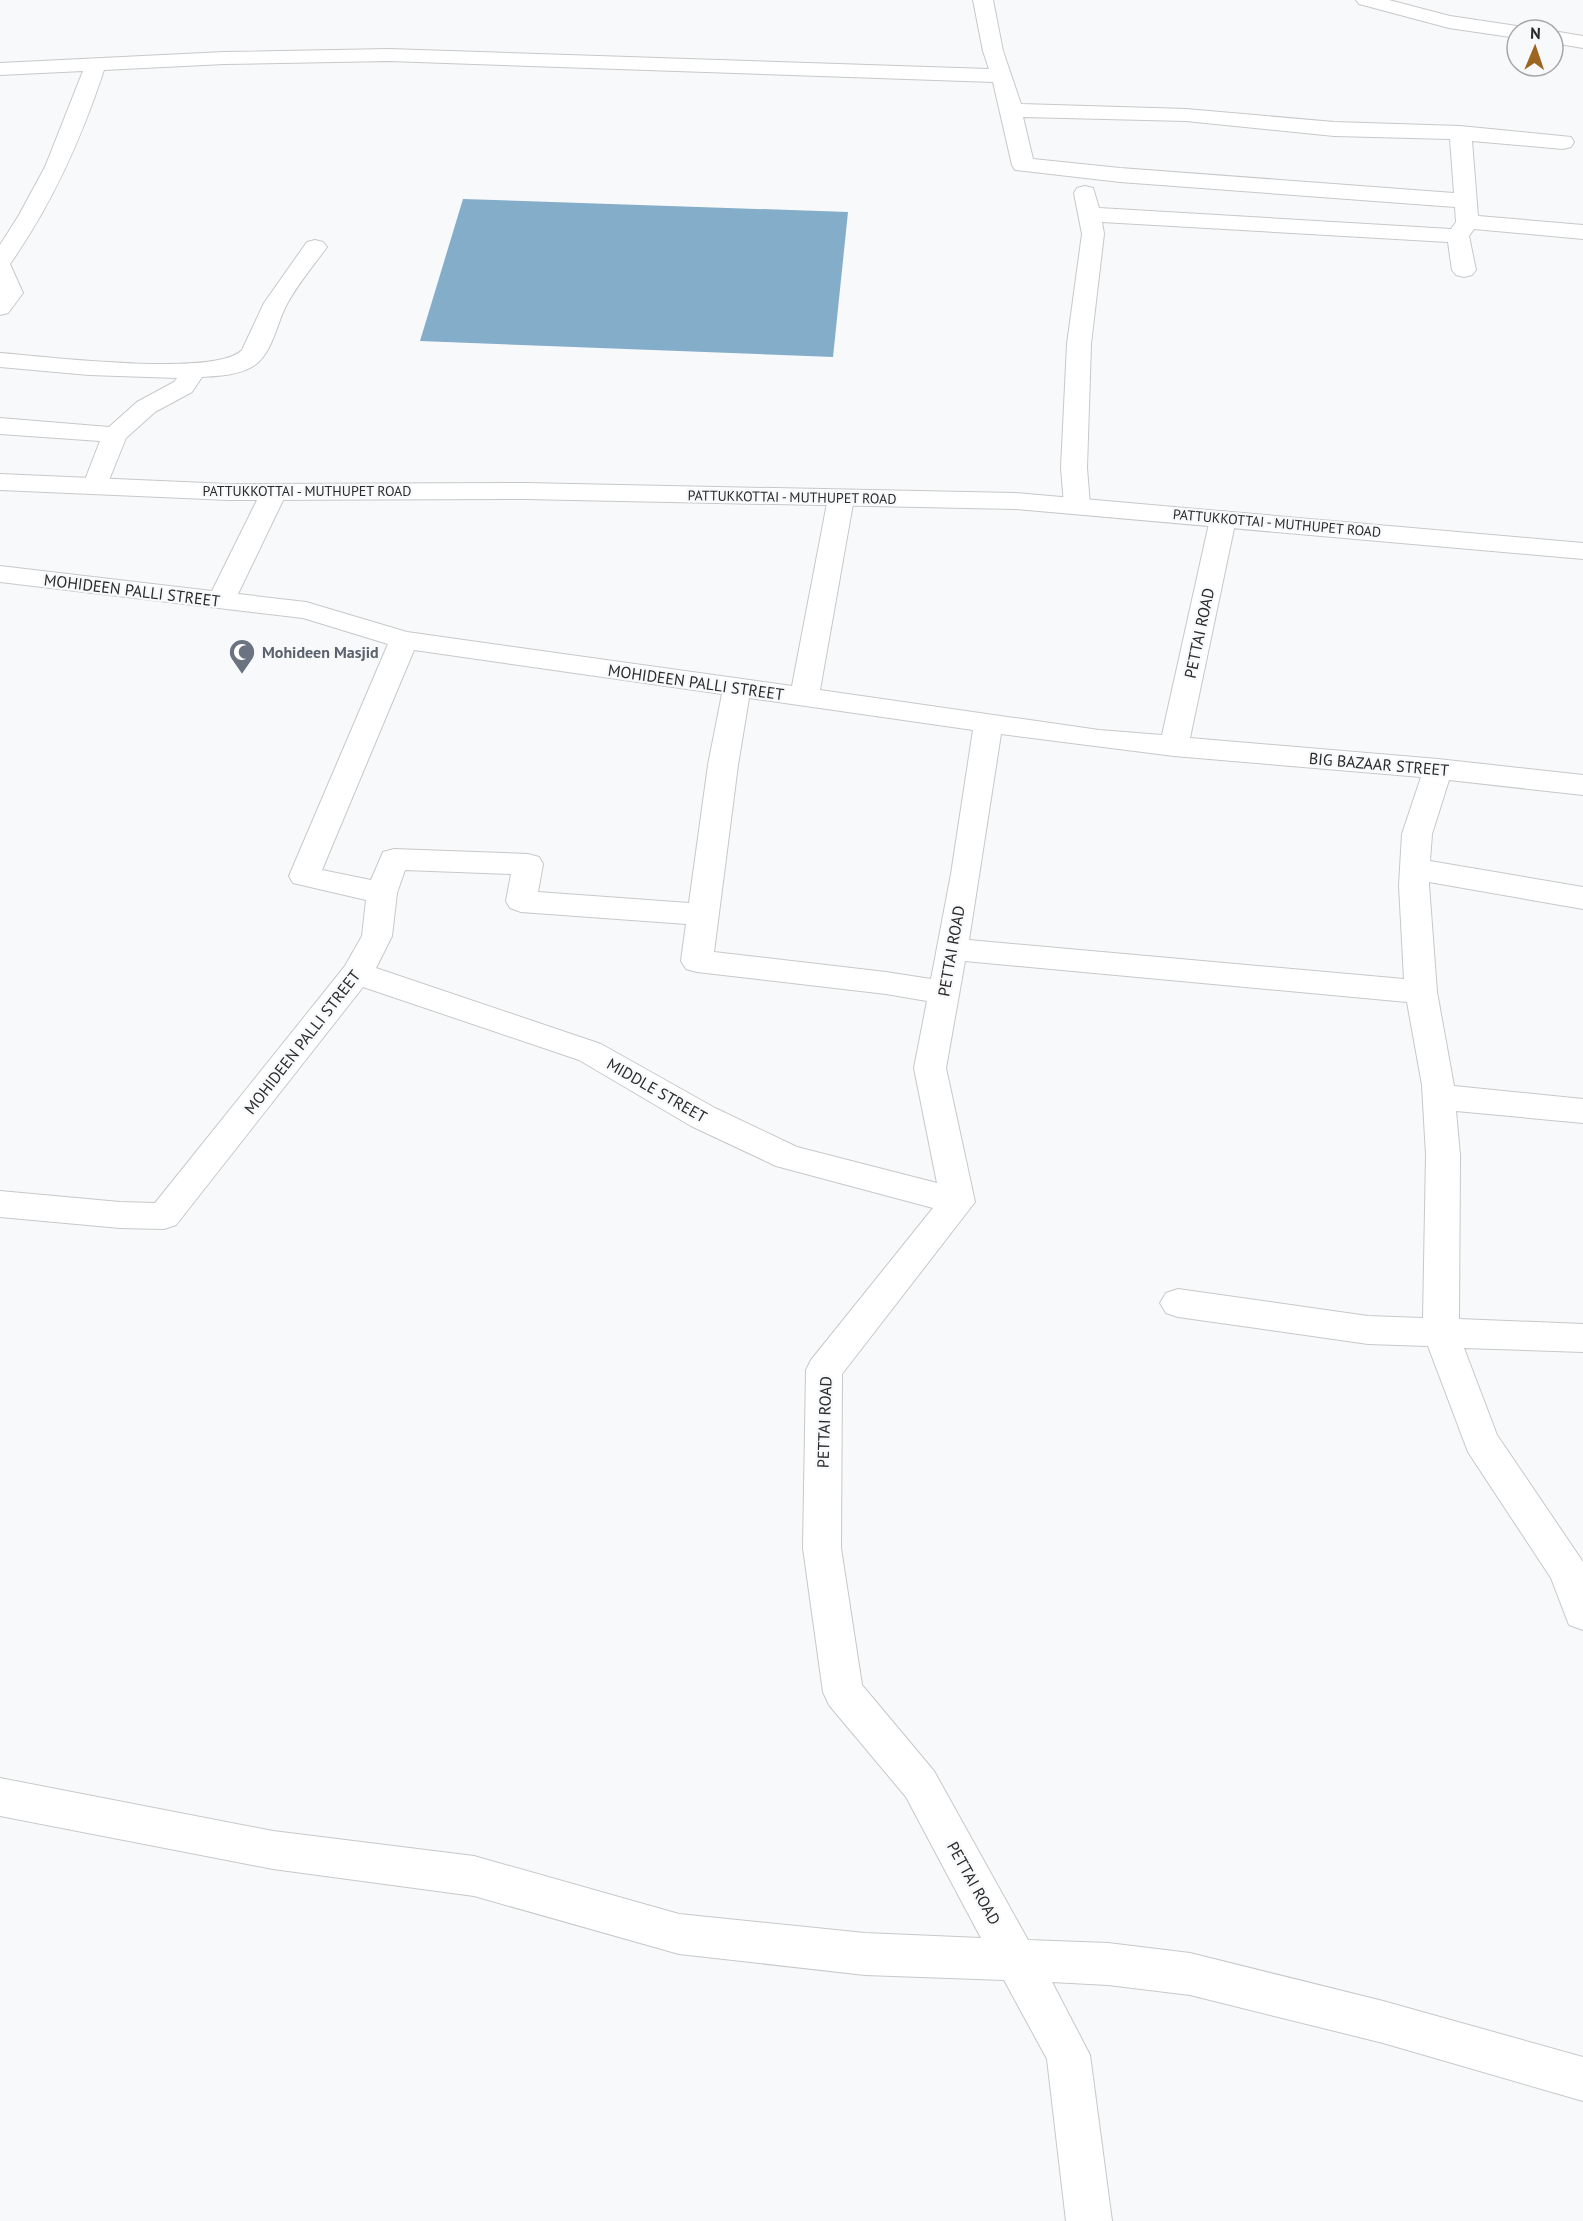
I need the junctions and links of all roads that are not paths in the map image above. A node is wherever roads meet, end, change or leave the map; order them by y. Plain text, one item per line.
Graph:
1 (983, 0) edge
2 (1366, 0) edge
3 (1505, 30) edge
4 (1565, 39) edge
5 (1583, 42) edge
6 (96, 64) junction
7 (0, 69) edge
8 (1002, 76) junction
9 (1011, 110) junction
10 (1460, 133) junction
11 (1563, 142) dead end
12 (1081, 171) junction
13 (1089, 214) junction
14 (1464, 220) junction
15 (1583, 232) edge
16 (315, 247) dead end
17 (0, 261) edge
18 (0, 267) edge
19 (1464, 270) dead end
20 (0, 308) edge
21 (0, 360) edge
22 (195, 369) junction
23 (0, 426) edge
24 (116, 435) junction
25 (0, 482) edge
26 (96, 485) junction
27 (274, 492) junction
28 (841, 498) junction
29 (1077, 505) junction
30 (1223, 519) junction
31 (1583, 551) edge
32 (0, 574) edge
33 (221, 601) junction
34 (404, 640) junction
35 (737, 688) junction
36 (804, 698) junction
37 (988, 724) junction
38 (1174, 747) junction
39 (1438, 769) junction
40 (1583, 785) edge
41 (1415, 869) junction
42 (381, 893) junction
43 (1583, 898) edge
44 (703, 915) junction
45 (952, 949) junction
46 (357, 973) junction
47 (1421, 992) junction
48 (944, 993) junction
49 (1439, 1097) junction
50 (1583, 1111) edge
51 (958, 1202) junction
52 (0, 1204) edge
53 (1178, 1303) dead end
54 (1441, 1334) junction
55 (1583, 1338) edge
56 (1583, 1613) edge
57 (0, 1797) edge
58 (1015, 1959) junction
59 (1583, 2079) edge
60 (1089, 2221) edge

1 - 8 street
2 - 3 street
4 - 5 street
6 - 7 street
6 - 8 street
6 - 17 street
8 - 9 street
9 - 10 street
9 - 12 street
10 - 11 street
10 - 14 street
12 - 13 street
12 - 14 street
13 - 14 street
13 - 29 street
14 - 15 street
14 - 19 street
16 - 22 street
18 - 20 street
21 - 22 street
22 - 24 street
23 - 24 street
24 - 26 street
25 - 26 street, PATTUKKOTTAI - MUTHUPET ROAD
26 - 27 street, PATTUKKOTTAI - MUTHUPET ROAD
27 - 28 street, PATTUKKOTTAI - MUTHUPET ROAD
27 - 33 street
28 - 29 street, PATTUKKOTTAI - MUTHUPET ROAD
28 - 36 street
29 - 30 street, PATTUKKOTTAI - MUTHUPET ROAD
30 - 31 street, PATTUKKOTTAI - MUTHUPET ROAD
30 - 38 street, PETTAI ROAD
32 - 33 street, MOHIDEEN PALLI STREET
33 - 34 street, MOHIDEEN PALLI STREET
34 - 35 street, MOHIDEEN PALLI STREET
34 - 42 street
35 - 36 street, MOHIDEEN PALLI STREET
35 - 44 street
36 - 37 street, MOHIDEEN PALLI STREET
37 - 38 street
37 - 45 street, PETTAI ROAD
38 - 39 street, BIG BAZAAR STREET
39 - 40 street, BIG BAZAAR STREET
39 - 41 street
41 - 43 street
41 - 47 street
42 - 44 street, MOHIDEEN PALLI STREET
42 - 46 street, MOHIDEEN PALLI STREET
44 - 48 street
45 - 47 street
45 - 48 street, PETTAI ROAD
46 - 51 street, MIDDLE STREET
46 - 52 street, MOHIDEEN PALLI STREET
47 - 49 street
48 - 51 street, PETTAI ROAD
49 - 50 street
49 - 54 street
51 - 58 street, PETTAI ROAD
53 - 54 street
54 - 55 street
54 - 56 street
57 - 58 street
58 - 59 street
58 - 60 street, PETTAI ROAD

